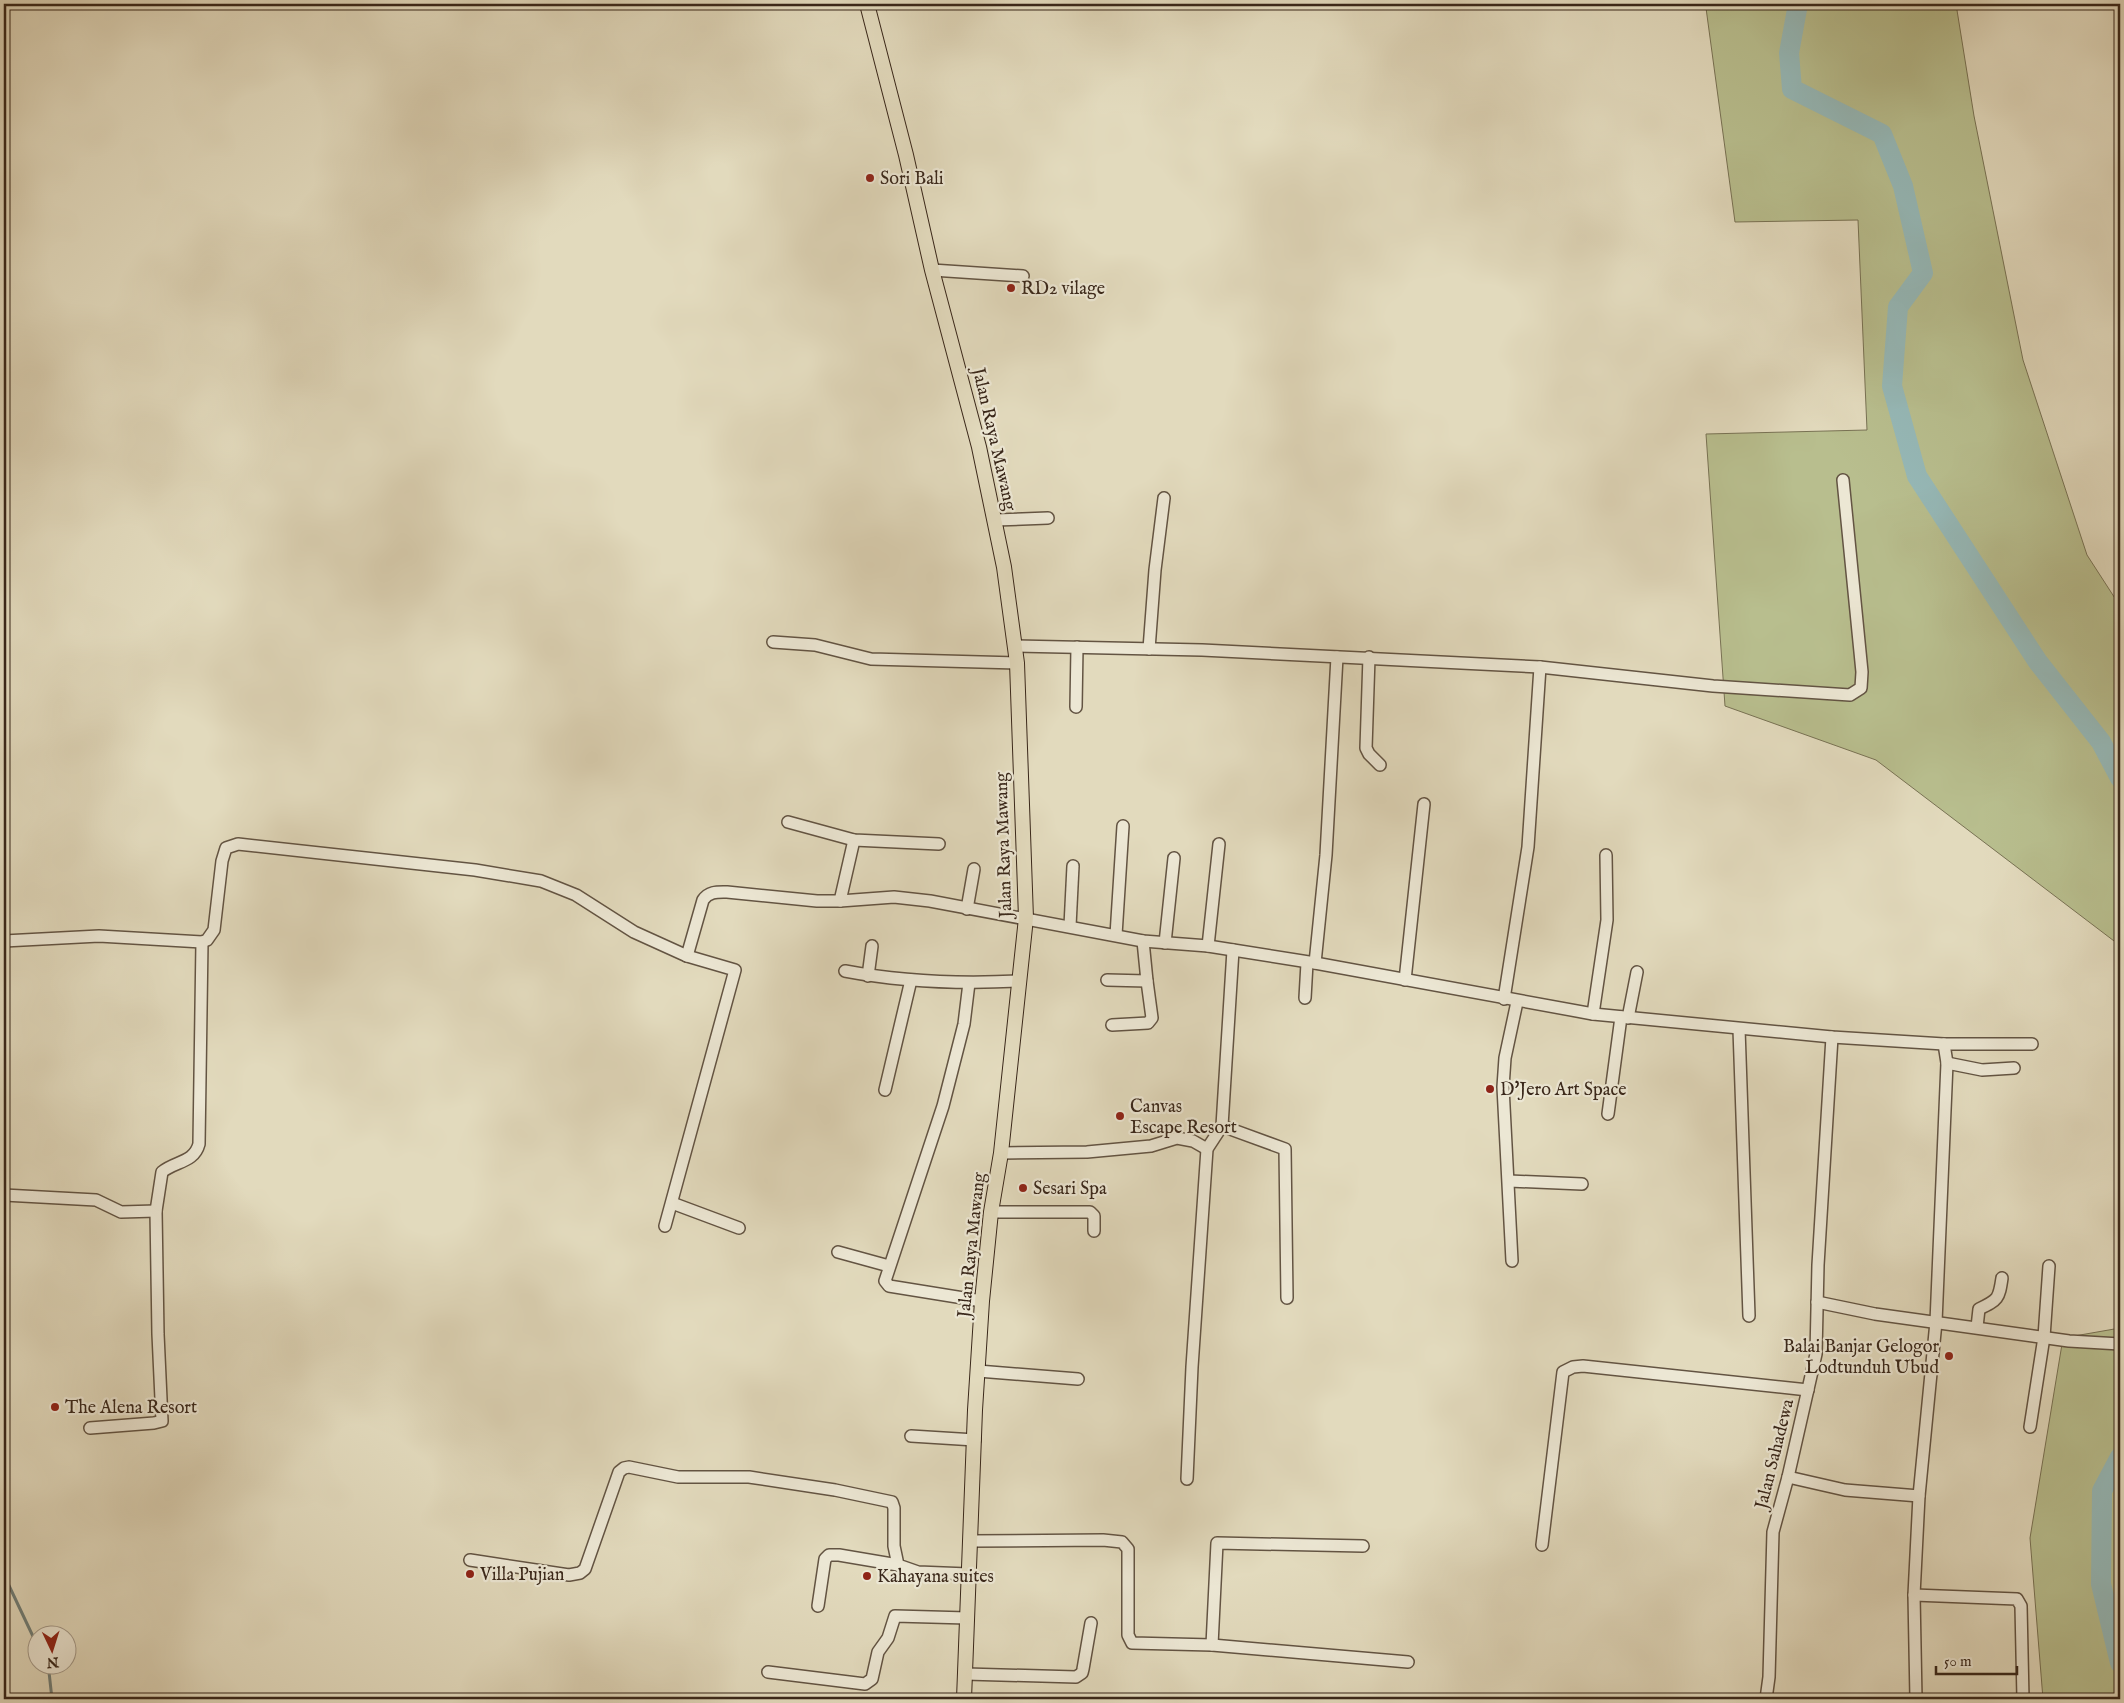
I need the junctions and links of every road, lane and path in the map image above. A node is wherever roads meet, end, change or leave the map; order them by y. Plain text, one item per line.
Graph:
1 (867, 4) edge
2 (932, 270) junction
3 (1023, 276) dead end
4 (1843, 480) dead end
5 (1164, 498) dead end
6 (1048, 518) dead end
7 (995, 520) junction
8 (773, 642) dead end
9 (1016, 646) junction
10 (1077, 647) junction
11 (1149, 649) junction
12 (1337, 657) junction
13 (1369, 657) junction
14 (1016, 663) junction
15 (1540, 667) junction
16 (1076, 707) dead end
17 (1380, 765) dead end
18 (1424, 804) dead end
19 (788, 822) dead end
20 (1123, 826) dead end
21 (854, 840) junction
22 (939, 844) dead end
23 (1219, 844) dead end
24 (1606, 855) dead end
25 (1174, 858) dead end
26 (1073, 866) dead end
27 (974, 869) dead end
28 (840, 901) junction
29 (967, 909) junction
30 (1026, 918) junction
31 (1070, 926) junction
32 (1116, 935) junction
33 (4, 941) edge
34 (1143, 941) junction
35 (202, 942) junction
36 (1165, 943) junction
37 (872, 946) dead end
38 (1208, 946) junction
39 (1233, 950) junction
40 (687, 956) junction
41 (1311, 963) junction
42 (845, 972) dead end
43 (1637, 972) dead end
44 (868, 976) junction
45 (911, 980) junction
46 (1020, 980) junction
47 (1107, 980) dead end
48 (1404, 980) junction
49 (1147, 981) junction
50 (968, 983) junction
51 (1305, 998) dead end
52 (1504, 999) junction
53 (1517, 1002) junction
54 (1593, 1014) junction
55 (1625, 1018) junction
56 (1112, 1025) dead end
57 (1739, 1030) junction
58 (1832, 1037) junction
59 (1944, 1044) junction
60 (2032, 1044) dead end
61 (1947, 1063) junction
62 (2014, 1068) dead end
63 (886, 1090) dead end
64 (1608, 1114) dead end
65 (1222, 1126) junction
66 (1207, 1149) junction
67 (1001, 1153) junction
68 (1510, 1181) junction
69 (1582, 1184) dead end
70 (4, 1195) edge
71 (672, 1203) junction
72 (156, 1211) junction
73 (991, 1212) junction
74 (665, 1226) dead end
75 (739, 1228) dead end
76 (1094, 1231) dead end
77 (838, 1252) dead end
78 (1512, 1261) dead end
79 (889, 1266) junction
80 (2048, 1266) dead end
81 (2002, 1278) dead end
82 (1287, 1298) dead end
83 (982, 1301) junction
84 (1818, 1302) junction
85 (1749, 1316) dead end
86 (1936, 1322) junction
87 (1977, 1327) junction
88 (2044, 1337) junction
89 (2120, 1344) edge
90 (978, 1371) junction
91 (1078, 1379) dead end
92 (1808, 1390) junction
93 (2030, 1426) dead end
94 (90, 1428) dead end
95 (911, 1436) dead end
96 (975, 1440) junction
97 (1788, 1477) junction
98 (1186, 1479) dead end
99 (1919, 1496) junction
100 (971, 1541) junction
101 (1542, 1545) dead end
102 (1363, 1546) dead end
103 (470, 1560) dead end
104 (898, 1565) junction
105 (968, 1574) junction
106 (1914, 1595) junction
107 (818, 1606) dead end
108 (967, 1618) junction
109 (1091, 1623) dead end
110 (1212, 1645) junction
111 (1408, 1662) dead end
112 (768, 1672) dead end
113 (966, 1674) junction
114 (964, 1699) edge
115 (1766, 1699) edge
116 (1916, 1699) edge
117 (2023, 1699) edge

1 - 2 main road, Jalan Raya Mawang
2 - 3 street
2 - 7 main road, Jalan Raya Mawang
4 - 15 street
5 - 11 street
6 - 7 street
7 - 9 main road, Jalan Raya Mawang
8 - 14 street
9 - 10 street
9 - 14 main road, Jalan Raya Mawang
10 - 11 street
10 - 16 street
11 - 12 street
12 - 13 street
12 - 41 street
13 - 15 street
13 - 17 street
14 - 30 main road, Jalan Raya Mawang
15 - 52 street
18 - 48 street
19 - 21 street
20 - 32 street
21 - 22 street
21 - 28 street
23 - 38 street
24 - 54 street
25 - 36 street
26 - 31 street
27 - 29 street
28 - 29 street
28 - 40 street
29 - 30 street
30 - 31 street
30 - 46 main road, Jalan Raya Mawang
31 - 32 street
32 - 34 street
33 - 35 street
34 - 36 street
34 - 49 street
35 - 40 street
35 - 72 street
36 - 38 street
37 - 44 street
38 - 39 street
39 - 41 street
39 - 65 street
40 - 71 street
41 - 48 street
41 - 51 street
42 - 44 street
43 - 55 street
44 - 45 street
45 - 50 street
45 - 63 street
46 - 50 street
46 - 67 main road, Jalan Raya Mawang
47 - 49 street
48 - 52 street
49 - 56 street
50 - 79 street
52 - 53 street
53 - 54 street
53 - 68 street
54 - 55 street
55 - 57 street
55 - 64 street
57 - 58 street
57 - 85 street
58 - 59 street
58 - 84 street, Jalan Sahadewa
59 - 60 street
59 - 61 street
61 - 62 street
61 - 86 street
65 - 66 street
65 - 82 street
66 - 67 street
66 - 98 street
67 - 73 main road, Jalan Raya Mawang
68 - 69 street
68 - 78 street
70 - 72 street
71 - 74 street
71 - 75 street
72 - 94 street
73 - 76 street
73 - 83 main road, Jalan Raya Mawang
77 - 79 street
79 - 83 street
80 - 88 street
81 - 87 street
83 - 90 main road, Jalan Raya Mawang
84 - 86 street
84 - 92 street, Jalan Sahadewa
86 - 87 street
86 - 99 street
87 - 88 street
88 - 89 street
88 - 93 street
90 - 91 street
90 - 96 main road, Jalan Raya Mawang
92 - 97 street, Jalan Sahadewa
92 - 101 street
95 - 96 street
96 - 100 main road, Jalan Raya Mawang
97 - 99 street
97 - 115 street, Jalan Sahadewa
99 - 106 street
100 - 105 main road, Jalan Raya Mawang
100 - 110 street
102 - 110 street
103 - 104 street
104 - 105 street
104 - 107 street
105 - 108 main road, Jalan Raya Mawang
106 - 116 street
106 - 117 street
108 - 112 street
108 - 113 main road, Jalan Raya Mawang
109 - 113 street
110 - 111 street
113 - 114 main road, Jalan Raya Mawang

